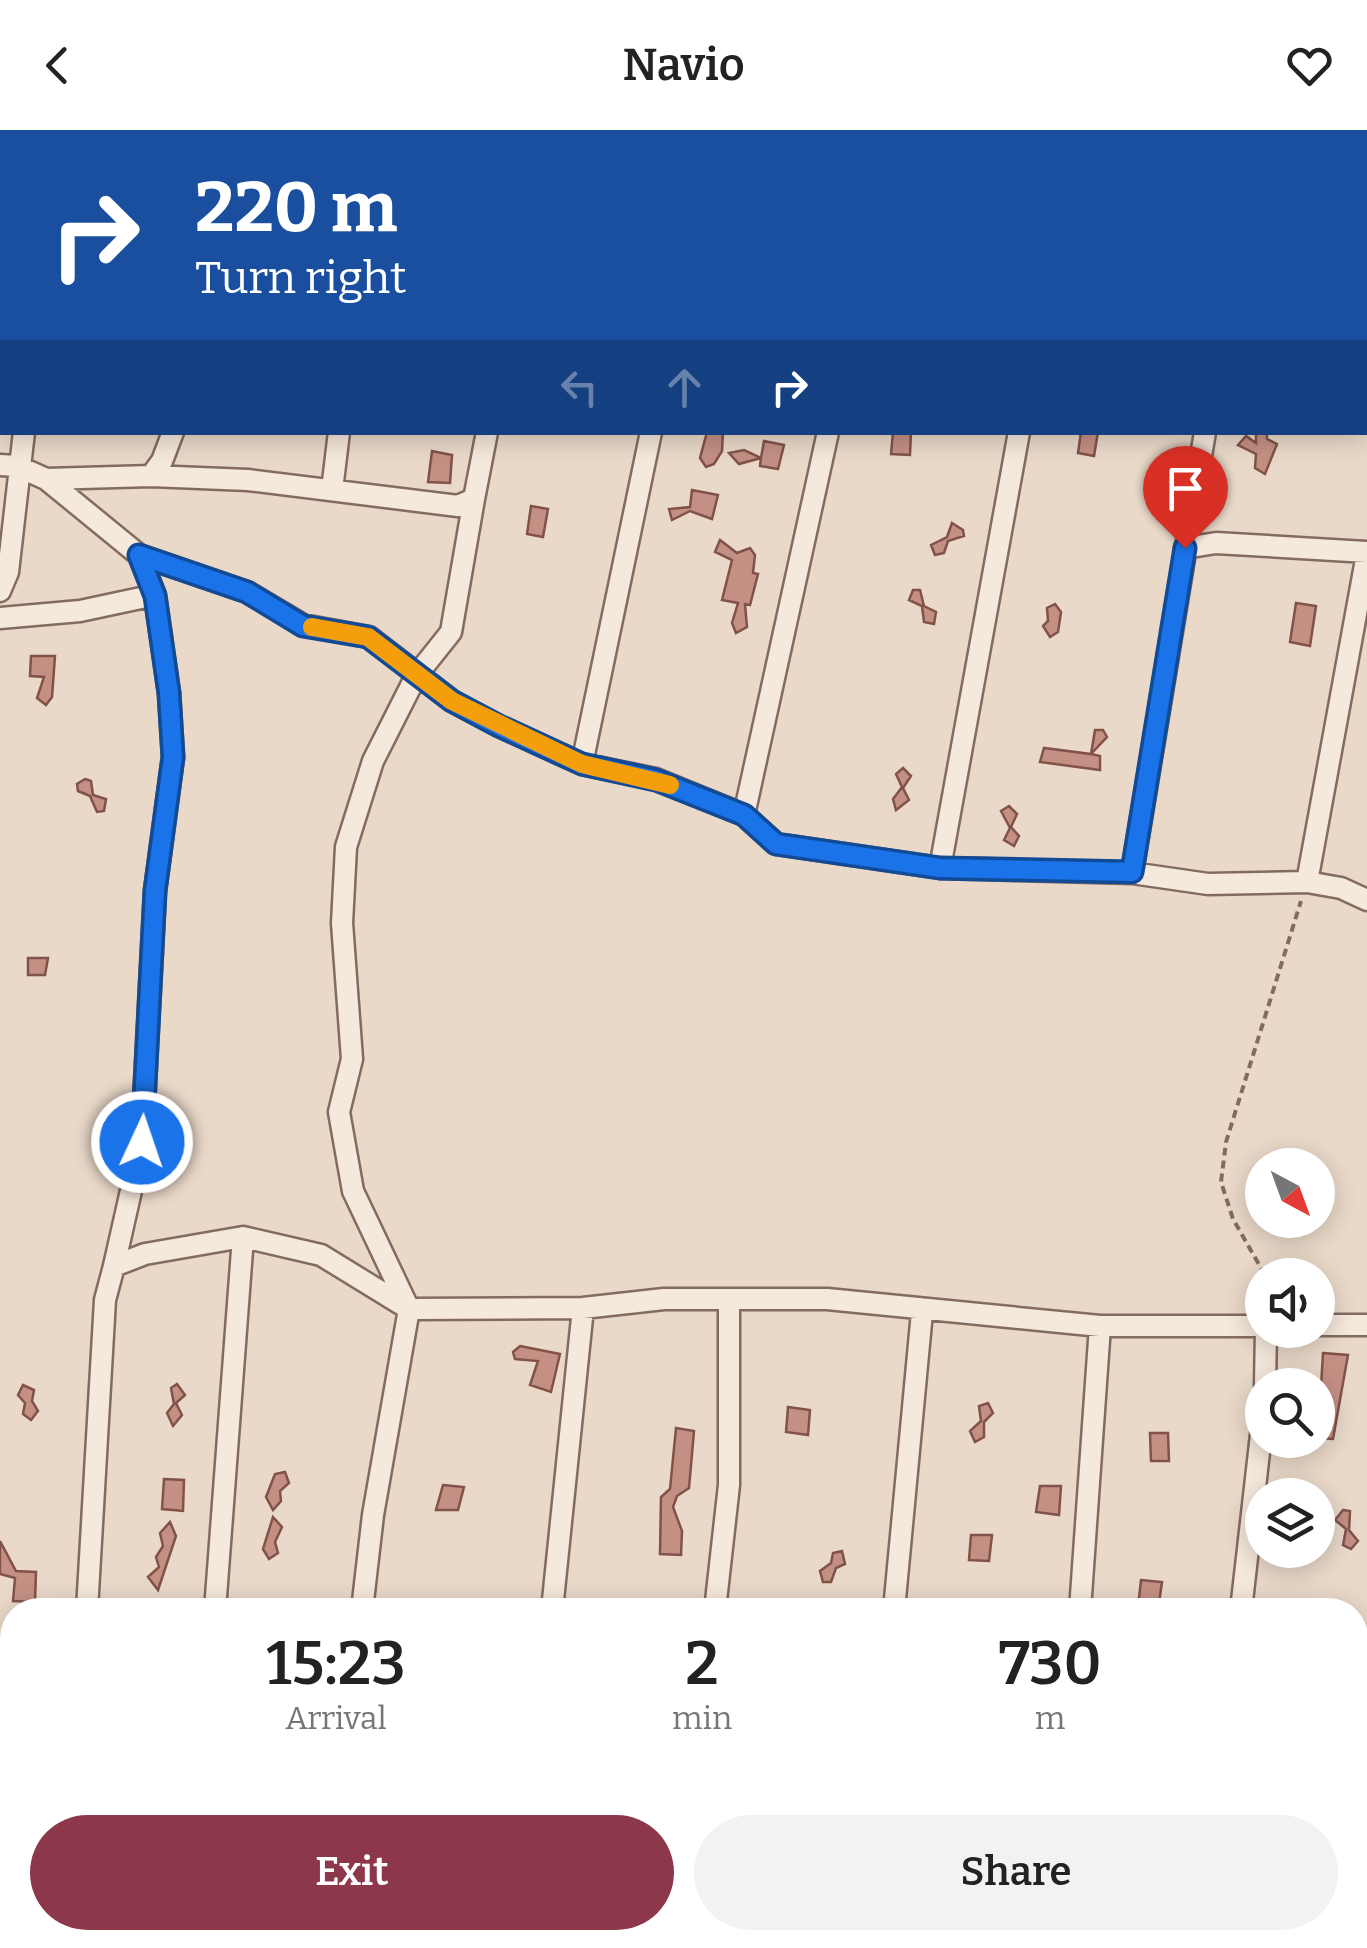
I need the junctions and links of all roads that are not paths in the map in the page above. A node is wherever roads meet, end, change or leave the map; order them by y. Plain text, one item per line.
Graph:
1 (23, 435) edge
2 (171, 435) edge
3 (339, 435) edge
4 (486, 435) edge
5 (650, 435) edge
6 (827, 435) edge
7 (1018, 435) edge
8 (1204, 435) edge
9 (9, 466) edge
10 (150, 476) junction
11 (46, 480) junction
12 (332, 490) junction
13 (474, 500) junction
14 (1185, 548) junction
15 (1367, 553) edge
16 (139, 555) junction
17 (0, 591) edge
18 (155, 596) junction
19 (0, 618) edge
20 (416, 676) junction
21 (582, 764) junction
22 (744, 815) junction
23 (940, 868) junction
24 (1132, 872) junction
25 (1307, 882) junction
26 (1367, 900) edge
27 (244, 1237) junction
28 (114, 1266) junction
29 (730, 1302) junction
30 (410, 1308) junction
31 (583, 1308) junction
32 (922, 1312) junction
33 (1367, 1324) edge
34 (1335, 1325) edge
35 (1100, 1326) junction
36 (1245, 1328) edge
37 (1258, 1458) edge
38 (88, 1598) edge
39 (216, 1598) edge
40 (363, 1598) edge
41 (553, 1598) edge
42 (716, 1598) edge
43 (895, 1598) edge
44 (1081, 1598) edge
45 (1241, 1598) edge

1 - 9 street
2 - 10 street
3 - 12 street
4 - 13 street
5 - 21 street
6 - 22 street
7 - 23 street
8 - 14 street
9 - 11 street
9 - 17 street
10 - 11 street
10 - 12 street
11 - 16 street
12 - 13 street
13 - 20 street
14 - 15 street
14 - 24 street
15 - 25 street
16 - 18 street
16 - 20 street
18 - 19 street
18 - 28 street
20 - 21 street
20 - 30 street
21 - 22 street
22 - 23 street
23 - 24 street
24 - 25 street
25 - 26 street
27 - 28 street
27 - 30 street
27 - 39 street
28 - 38 street
29 - 31 street
29 - 32 street
29 - 42 street
30 - 31 street
30 - 40 street
31 - 41 street
32 - 35 street
32 - 43 street
33 - 34 street
35 - 36 street
35 - 44 street
37 - 45 street

